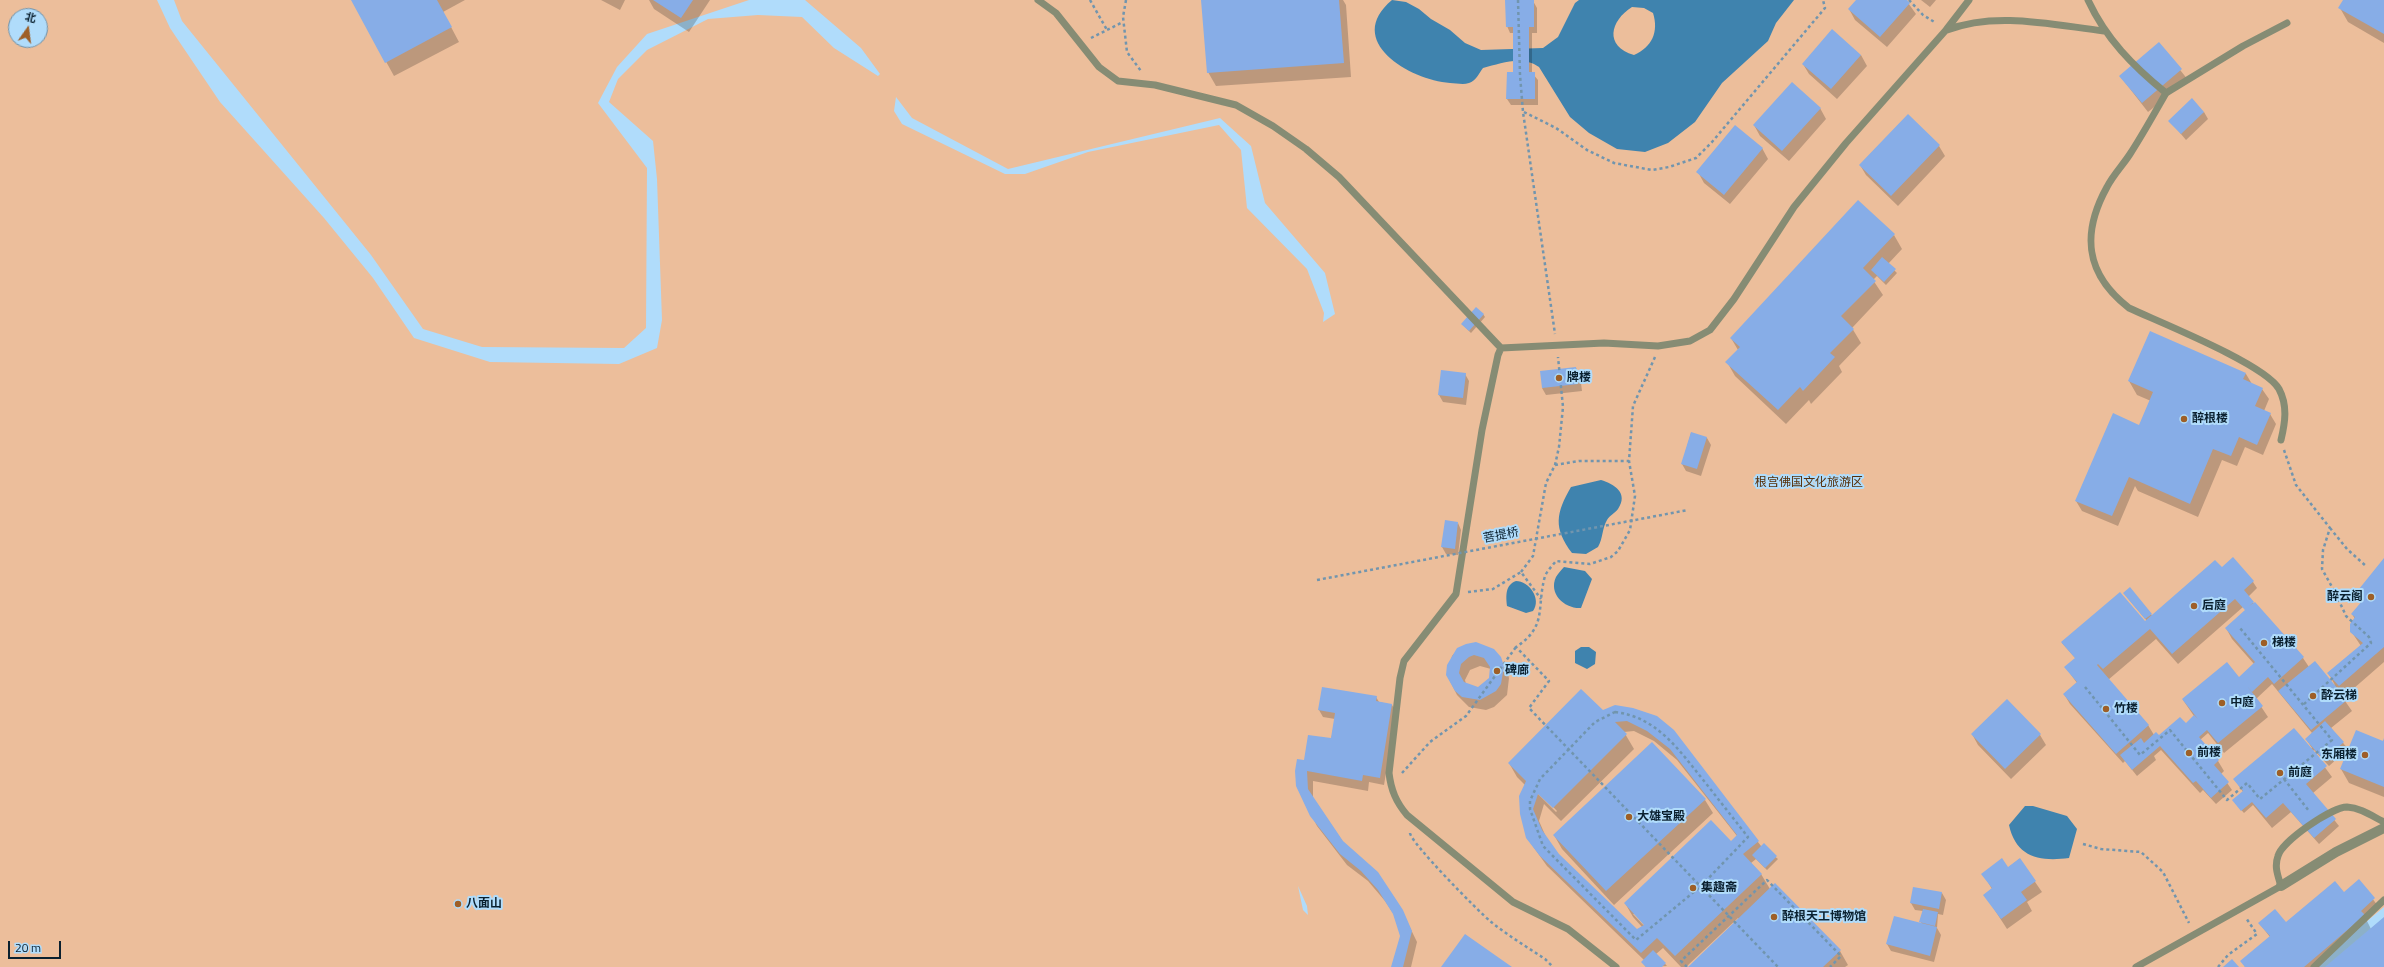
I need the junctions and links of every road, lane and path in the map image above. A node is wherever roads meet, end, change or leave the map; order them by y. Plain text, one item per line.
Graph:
1 (1038, 0) edge
2 (1090, 0) edge
3 (1126, 0) edge
4 (1518, 0) edge
5 (1823, 0) edge
6 (1909, 0) edge
7 (1969, 0) edge
8 (2088, 0) edge
9 (1123, 22) junction
10 (2287, 22) dead end
11 (1107, 30) junction
12 (1946, 30) junction
13 (2104, 31) junction
14 (1082, 43) junction
15 (1155, 85) junction
16 (2166, 93) junction
17 (1523, 112) junction
18 (1557, 346) junction
19 (1658, 346) junction
20 (1501, 348) junction
21 (2281, 440) joint
22 (1629, 461) junction
23 (1555, 465) junction
24 (1688, 510) dead end
25 (2330, 528) junction
26 (2367, 567) dead end
27 (1521, 572) junction
28 (1317, 580) dead end
29 (1456, 594) junction
30 (1541, 599) junction
31 (2240, 628) dead end
32 (1516, 647) junction
33 (2084, 687) dead end
34 (2303, 705) junction
35 (1569, 749) junction
36 (2284, 779) junction
37 (1390, 785) junction
38 (1407, 816) junction
39 (2317, 820) junction
40 (2384, 822) edge
41 (2384, 828) edge
42 (2083, 844) dead end
43 (1701, 886) junction
44 (2281, 886) junction
45 (2384, 900) edge
46 (2240, 909) junction
47 (1728, 916) junction
48 (2195, 934) junction
49 (1553, 967) edge
50 (1616, 967) edge
51 (1687, 967) edge
52 (1778, 967) edge
53 (1830, 967) edge
54 (2136, 967) edge
55 (2218, 967) edge
56 (2314, 967) edge

1 - 14 lane
2 - 11 path
3 - 9 path
4 - 17 path
5 - 17 path
6 - 12 path
7 - 12 lane
8 - 13 lane
9 - 11 path
9 - 15 path
10 - 16 lane
11 - 14 path
12 - 13 lane
12 - 19 lane
13 - 16 lane
14 - 15 lane
15 - 20 lane
16 - 21 lane
17 - 18 path
18 - 19 lane
18 - 20 lane
18 - 23 path
19 - 22 path
20 - 29 lane
21 - 25 path
22 - 23 path
22 - 30 path
23 - 27 path
24 - 28 path, 菩提桥, bridge
25 - 26 path
25 - 34 path
27 - 29 path
27 - 30 path
29 - 37 lane
30 - 32 path
31 - 34 path
32 - 35 path
32 - 37 path
33 - 36 path
34 - 36 path
35 - 43 path
35 - 43 path
35 - 43 path
36 - 39 path
37 - 38 lane
38 - 49 path
38 - 50 lane
39 - 40 lane
39 - 44 lane
41 - 44 street
42 - 48 path
43 - 47 path
44 - 46 lane
45 - 56 lane
46 - 48 lane
46 - 55 path
47 - 51 path
47 - 52 path
47 - 53 path
48 - 54 lane

